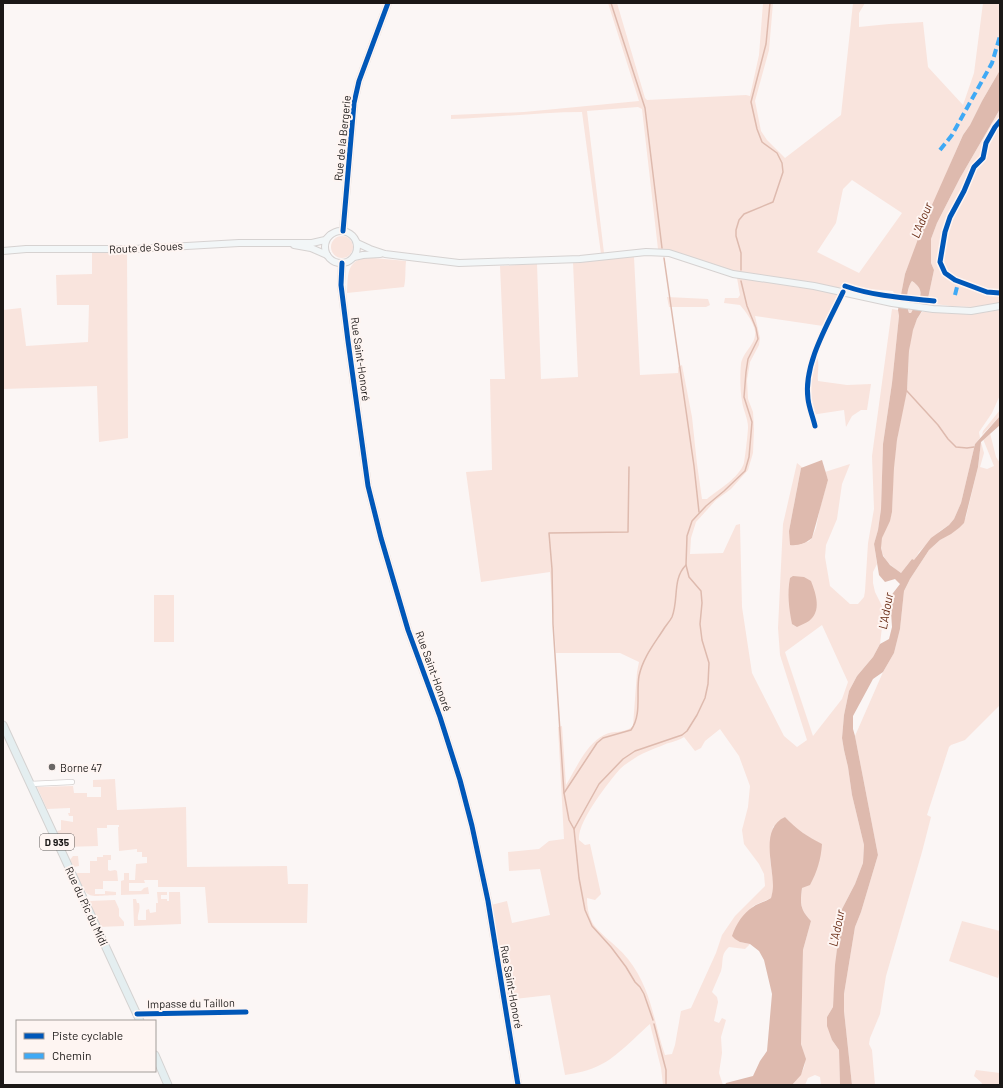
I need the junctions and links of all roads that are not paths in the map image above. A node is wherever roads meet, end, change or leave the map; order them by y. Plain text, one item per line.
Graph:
1 (388, 3) edge
2 (343, 231) junction
3 (330, 235) junction
4 (289, 243) junction
5 (357, 243) junction
6 (3, 251) edge
7 (385, 254) junction
8 (327, 255) junction
9 (354, 257) junction
10 (342, 263) junction
11 (843, 292) junction
12 (1000, 306) edge
13 (815, 426) dead end
14 (3, 725) edge
15 (72, 782) dead end
16 (30, 784) junction
17 (246, 1012) dead end
18 (138, 1018) edge
19 (156, 1057) edge
20 (168, 1085) edge
21 (518, 1085) edge

1 - 2 street, Rue de la Bergerie
2 - 3 main road
2 - 5 main road
3 - 4 main road, Route de Soues
3 - 8 main road
4 - 6 main road, Route de Soues
4 - 8 main road, Route de Soues
5 - 7 main road
5 - 9 main road
7 - 9 main road
7 - 11 main road
8 - 10 main road
9 - 10 main road
10 - 21 street, Rue Saint-Honoré
11 - 12 main road
11 - 13 street
14 - 16 main road, Rue du Pic du Midi / D 935
15 - 16 street
16 - 18 main road, Rue du Pic du Midi / D 935
17 - 18 street, Impasse du Taillon
19 - 20 main road

